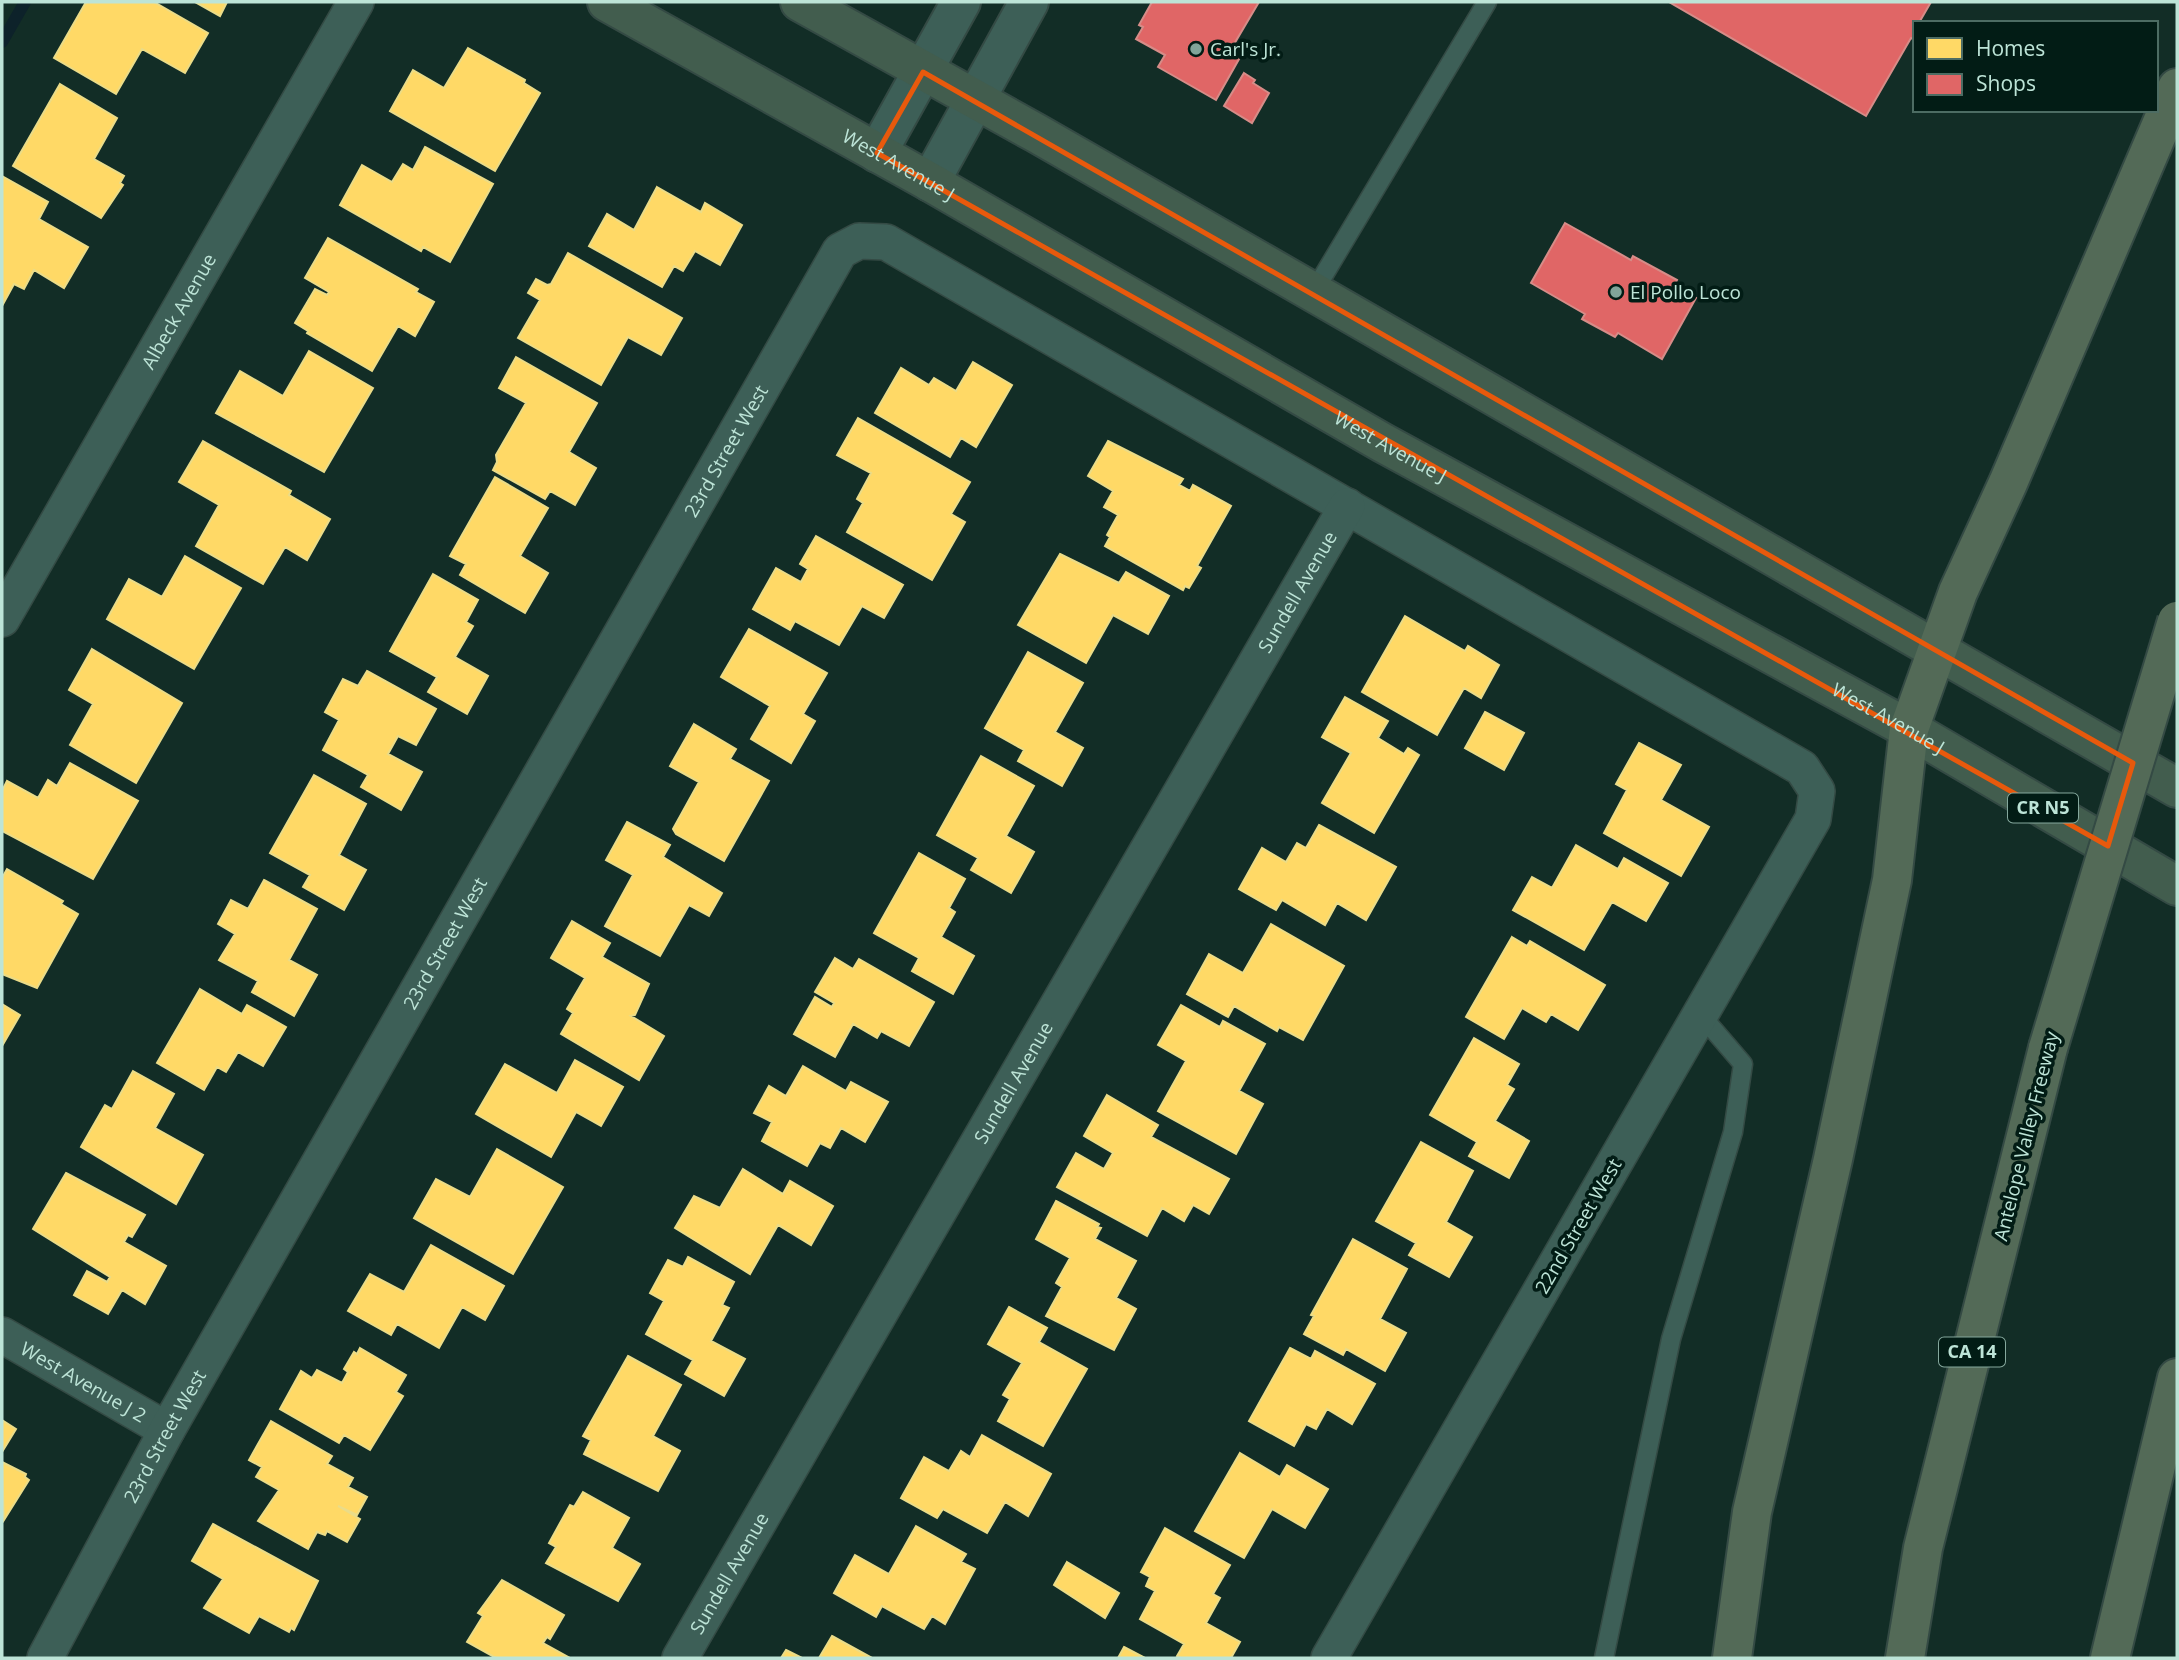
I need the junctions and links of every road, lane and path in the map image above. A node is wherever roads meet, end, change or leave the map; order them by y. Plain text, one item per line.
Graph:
1 (356, 2) edge
2 (607, 2) edge
3 (800, 2) edge
4 (961, 2) edge
5 (1029, 2) edge
6 (1487, 2) edge
7 (923, 72) junction
8 (2177, 88) edge
9 (976, 100) junction
10 (877, 153) junction
11 (930, 182) junction
12 (1313, 293) junction
13 (1347, 506) junction
14 (2, 619) edge
15 (2177, 621) edge
16 (1936, 649) junction
17 (1909, 729) junction
18 (2177, 788) edge
19 (2177, 887) edge
20 (1700, 1014) junction
21 (2, 1335) edge
22 (2177, 1378) edge
23 (167, 1430) junction
24 (45, 1658) edge
25 (680, 1658) edge
26 (1329, 1658) edge
27 (1604, 1658) edge
28 (1732, 1658) edge
29 (1905, 1658) edge
30 (2110, 1658) edge

1 - 14 street, Albeck Avenue
2 - 10 main road, West Avenue J
3 - 7 main road
4 - 7 street
5 - 9 street
6 - 12 lane
7 - 9 main road
7 - 10 street
8 - 16 highway
9 - 11 street
9 - 12 main road
10 - 11 main road, West Avenue J
11 - 17 main road, West Avenue J
12 - 16 main road
13 - 20 street, 22nd Street West
13 - 23 street, 23rd Street West
13 - 25 street, Sundell Avenue
15 - 29 highway, Antelope Valley Freeway / CA 14, bridge
16 - 17 highway
16 - 18 main road
17 - 19 main road, West Avenue J / CR N5
17 - 28 highway
20 - 26 street, 22nd Street West
20 - 27 lane
21 - 23 street, West Avenue J 2
22 - 30 highway
23 - 24 street, 23rd Street West

